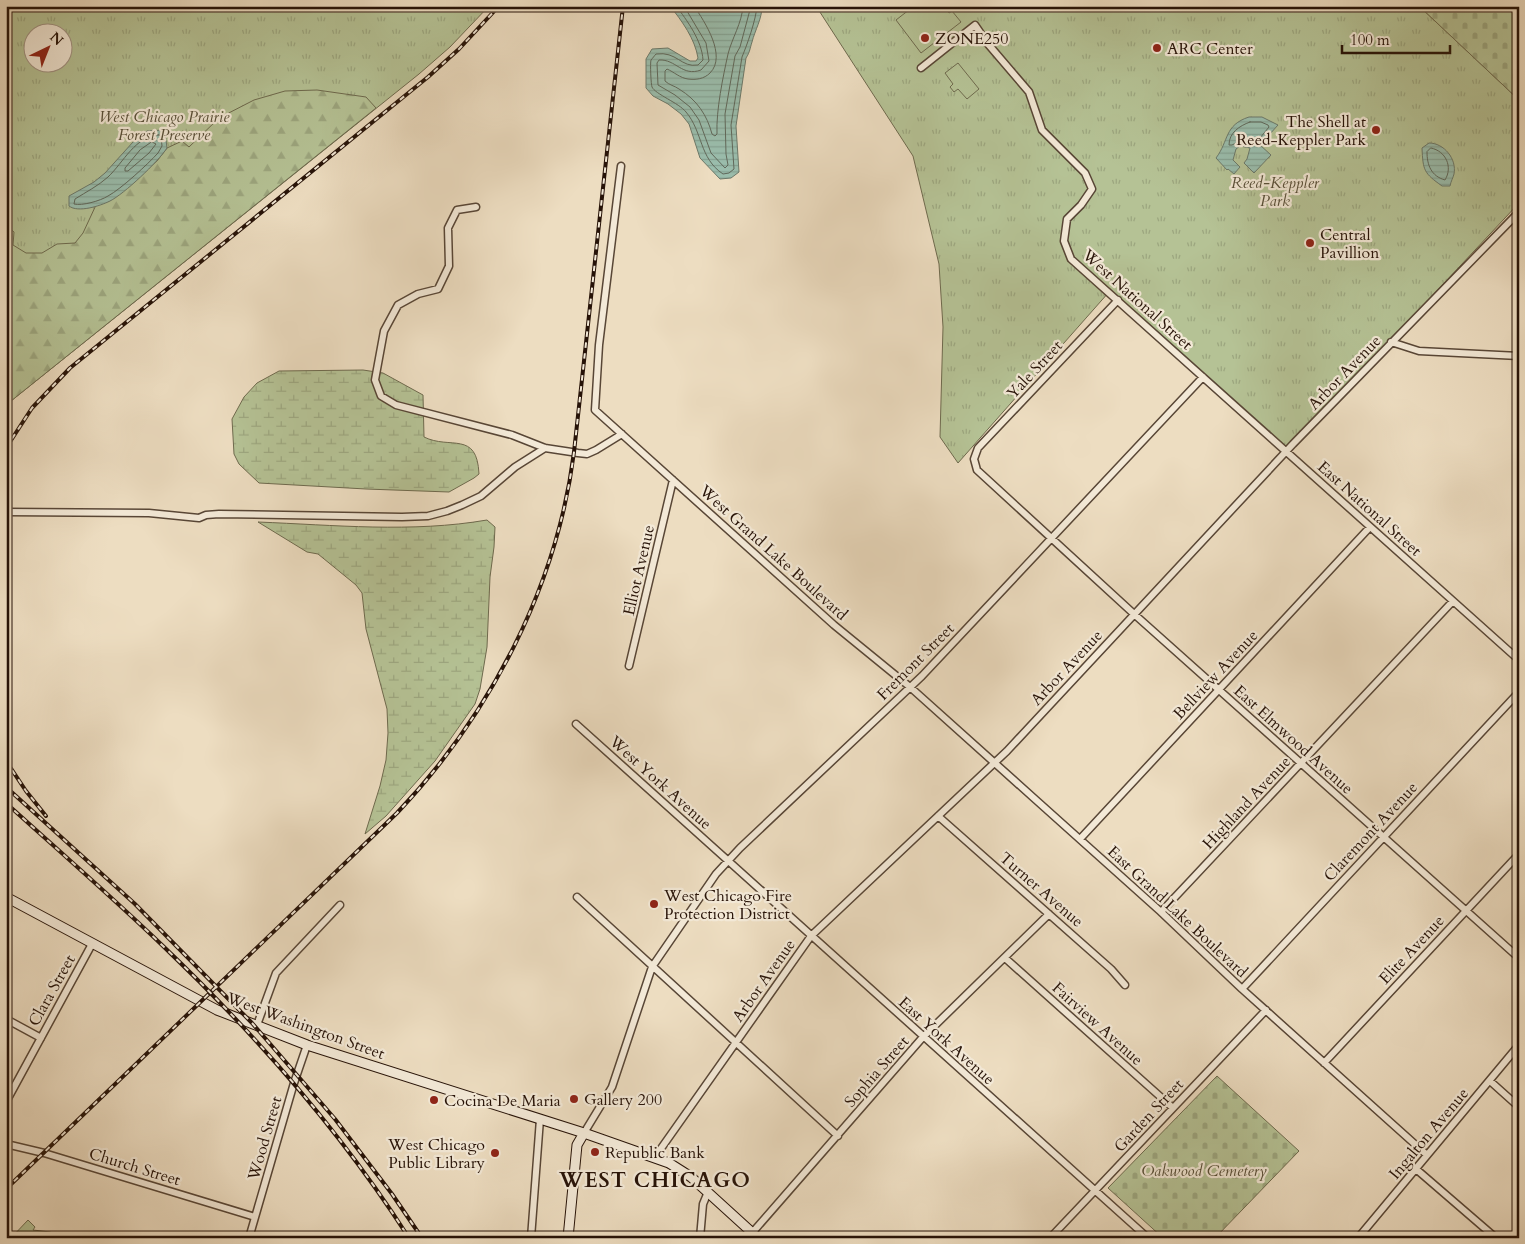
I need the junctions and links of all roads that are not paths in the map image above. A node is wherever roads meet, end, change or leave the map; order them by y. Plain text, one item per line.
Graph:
1 (920, 68) dead end
2 (621, 166) dead end
3 (476, 207) dead end
4 (1519, 212) edge
5 (1118, 300) junction
6 (1392, 342) junction
7 (1519, 356) edge
8 (1203, 377) junction
9 (622, 434) junction
10 (545, 448) junction
11 (1286, 452) junction
12 (974, 459) joint
13 (674, 480) junction
14 (6, 512) edge
15 (1370, 527) junction
16 (1051, 538) junction
17 (1452, 601) junction
18 (1134, 614) junction
19 (1519, 660) edge
20 (629, 666) dead end
21 (910, 687) junction
22 (1219, 690) junction
23 (1519, 692) edge
24 (576, 724) dead end
25 (994, 763) junction
26 (1301, 764) junction
27 (938, 816) junction
28 (1383, 837) junction
29 (1080, 839) junction
30 (1519, 854) edge
31 (728, 861) junction
32 (6, 897) edge
33 (576, 897) dead end
34 (340, 905) dead end
35 (1466, 911) junction
36 (1161, 912) junction
37 (1049, 914) junction
38 (811, 936) junction
39 (92, 944) junction
40 (1004, 958) junction
41 (1519, 958) edge
42 (652, 967) junction
43 (1125, 985) dead end
44 (1242, 989) junction
45 (1266, 1010) junction
46 (6, 1019) edge
47 (257, 1025) junction
48 (923, 1037) junction
49 (41, 1038) junction
50 (736, 1043) junction
51 (1519, 1045) edge
52 (307, 1046) junction
53 (1324, 1063) junction
54 (1490, 1081) junction
55 (6, 1102) edge
56 (1519, 1107) edge
57 (1173, 1108) junction
58 (540, 1119) junction
59 (584, 1133) junction
60 (838, 1136) junction
61 (6, 1144) edge
62 (1427, 1155) junction
63 (656, 1157) junction
64 (1416, 1169) junction
65 (1095, 1191) junction
66 (708, 1192) junction
67 (255, 1217) junction
68 (755, 1235) edge
69 (249, 1238) edge
70 (531, 1238) edge
71 (568, 1238) edge
72 (700, 1238) edge
73 (1050, 1238) edge
74 (1148, 1238) edge
75 (1358, 1238) edge
76 (1496, 1238) edge

1 - 5 street, West National Street
2 - 9 street, West Grand Lake Boulevard
3 - 10 street
4 - 6 street, Arbor Avenue
5 - 8 street, West National Street
5 - 12 street, Yale Street
6 - 7 street
6 - 11 street, Arbor Avenue
8 - 11 street, East National Street
8 - 16 street, Fremont Street
9 - 10 street
9 - 13 street, West Grand Lake Boulevard
10 - 14 street
11 - 15 street, East National Street
11 - 18 street, Arbor Avenue
12 - 16 street, East Elmwood Avenue
13 - 20 street, Elliot Avenue
13 - 21 street, West Grand Lake Boulevard
15 - 17 street, East National Street
15 - 22 street, Bellview Avenue
16 - 18 street, East Elmwood Avenue
16 - 21 street, Fremont Street
17 - 19 street, East National Street
17 - 26 street, Highland Avenue
18 - 22 street, East Elmwood Avenue
18 - 25 street, Arbor Avenue
21 - 25 street, East Grand Lake Boulevard
21 - 31 street, Fremont Street
22 - 26 street, East Elmwood Avenue
22 - 29 street, Bellview Avenue
23 - 28 street, Claremont Avenue
24 - 31 street, West York Avenue
25 - 27 street, Arbor Avenue
25 - 29 street, East Grand Lake Boulevard
26 - 28 street, East Elmwood Avenue
26 - 36 street, Highland Avenue
27 - 37 street, Turner Avenue
27 - 38 street, Arbor Avenue
28 - 35 street, East Elmwood Avenue
28 - 44 street, Claremont Avenue
29 - 36 street, East Grand Lake Boulevard
30 - 35 street, Elite Avenue
31 - 38 street, East York Avenue
31 - 42 street, Fremont Street
32 - 39 main road, West Washington Street
33 - 42 street
34 - 47 street
35 - 41 street, East Elmwood Avenue
35 - 53 street, Elite Avenue
36 - 44 street, East Grand Lake Boulevard
37 - 40 street, Sophia Street
37 - 43 street, Turner Avenue
38 - 48 street, East York Avenue
38 - 50 street, Arbor Avenue
39 - 47 main road, West Washington Street
39 - 49 street, Clara Street
40 - 48 street, Sophia Street
40 - 57 street, Fairview Avenue
42 - 50 street
42 - 59 street, Fremont Street
44 - 45 street, East Grand Lake Boulevard
45 - 53 street, East Grand Lake Boulevard
45 - 57 street, Garden Street
46 - 49 street
47 - 52 main road, West Washington Street
48 - 60 street, Sophia Street
48 - 65 street, East York Avenue
49 - 55 street, Clara Street
50 - 60 street
50 - 63 street, Arbor Avenue
51 - 54 street, Ingalton Avenue
52 - 58 main road, West Washington Street
52 - 67 street, Wood Street
53 - 62 street, East Grand Lake Boulevard
54 - 56 street
54 - 62 street, Ingalton Avenue
57 - 65 street, Garden Street
58 - 59 main road, West Washington Street
58 - 70 street
59 - 63 main road, West Washington Street
59 - 71 main road
60 - 68 street, Sophia Street
61 - 67 street, Church Street
62 - 64 street, Ingalton Avenue
63 - 66 main road, West Washington Street
64 - 75 street, Ingalton Avenue
64 - 76 street
65 - 73 street, Garden Street
65 - 74 street, East York Avenue
66 - 68 main road, West Washington Street
66 - 72 street
67 - 69 street, Wood Street

